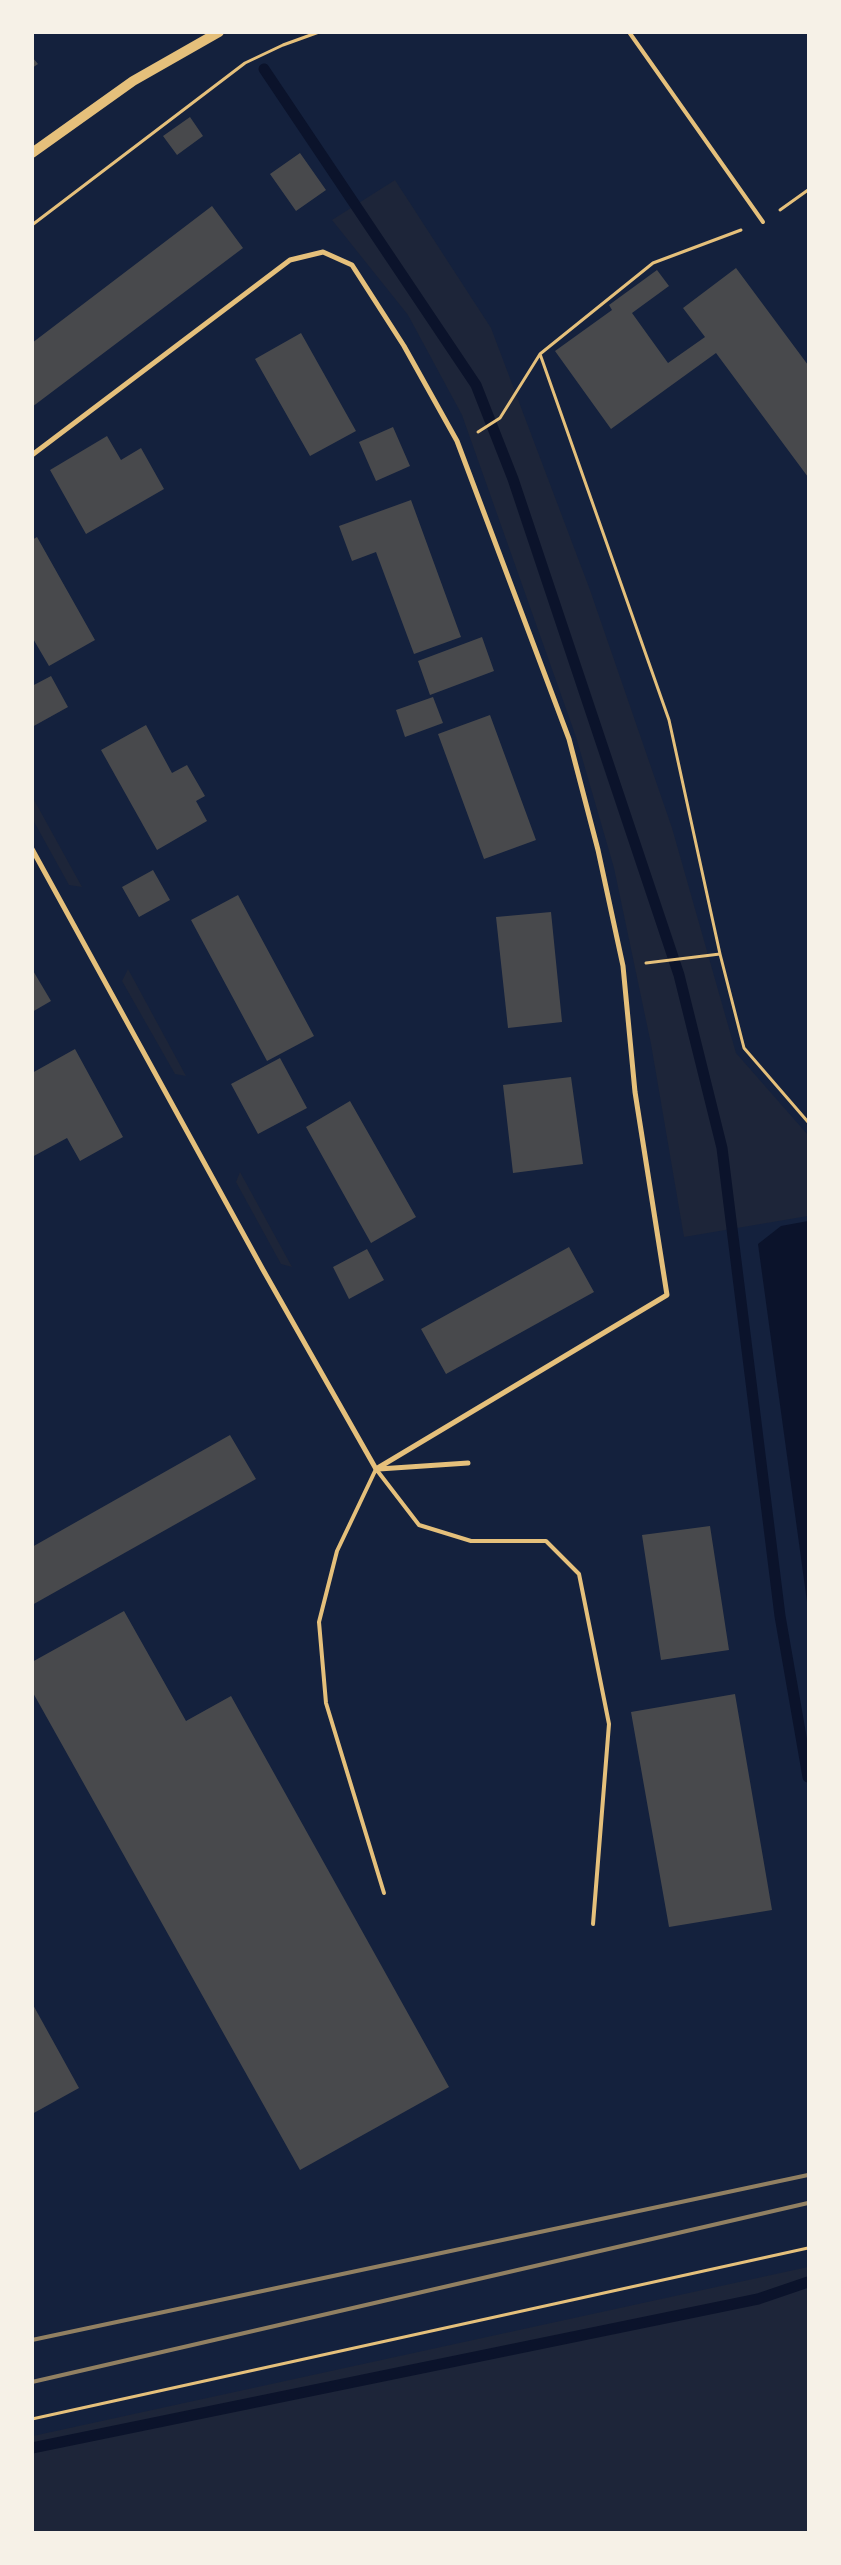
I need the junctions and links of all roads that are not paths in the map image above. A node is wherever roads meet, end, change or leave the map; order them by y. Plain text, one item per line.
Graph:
1 (219, 32) edge
2 (629, 32) edge
3 (32, 153) edge
4 (763, 222) road end
5 (32, 455) edge
6 (32, 849) edge
7 (468, 1463) dead end
8 (376, 1469) junction
9 (384, 1893) dead end
10 (593, 1924) dead end

1 - 3 main road
2 - 4 lane
5 - 8 street
6 - 8 street
7 - 8 street
8 - 9 lane
8 - 10 lane

